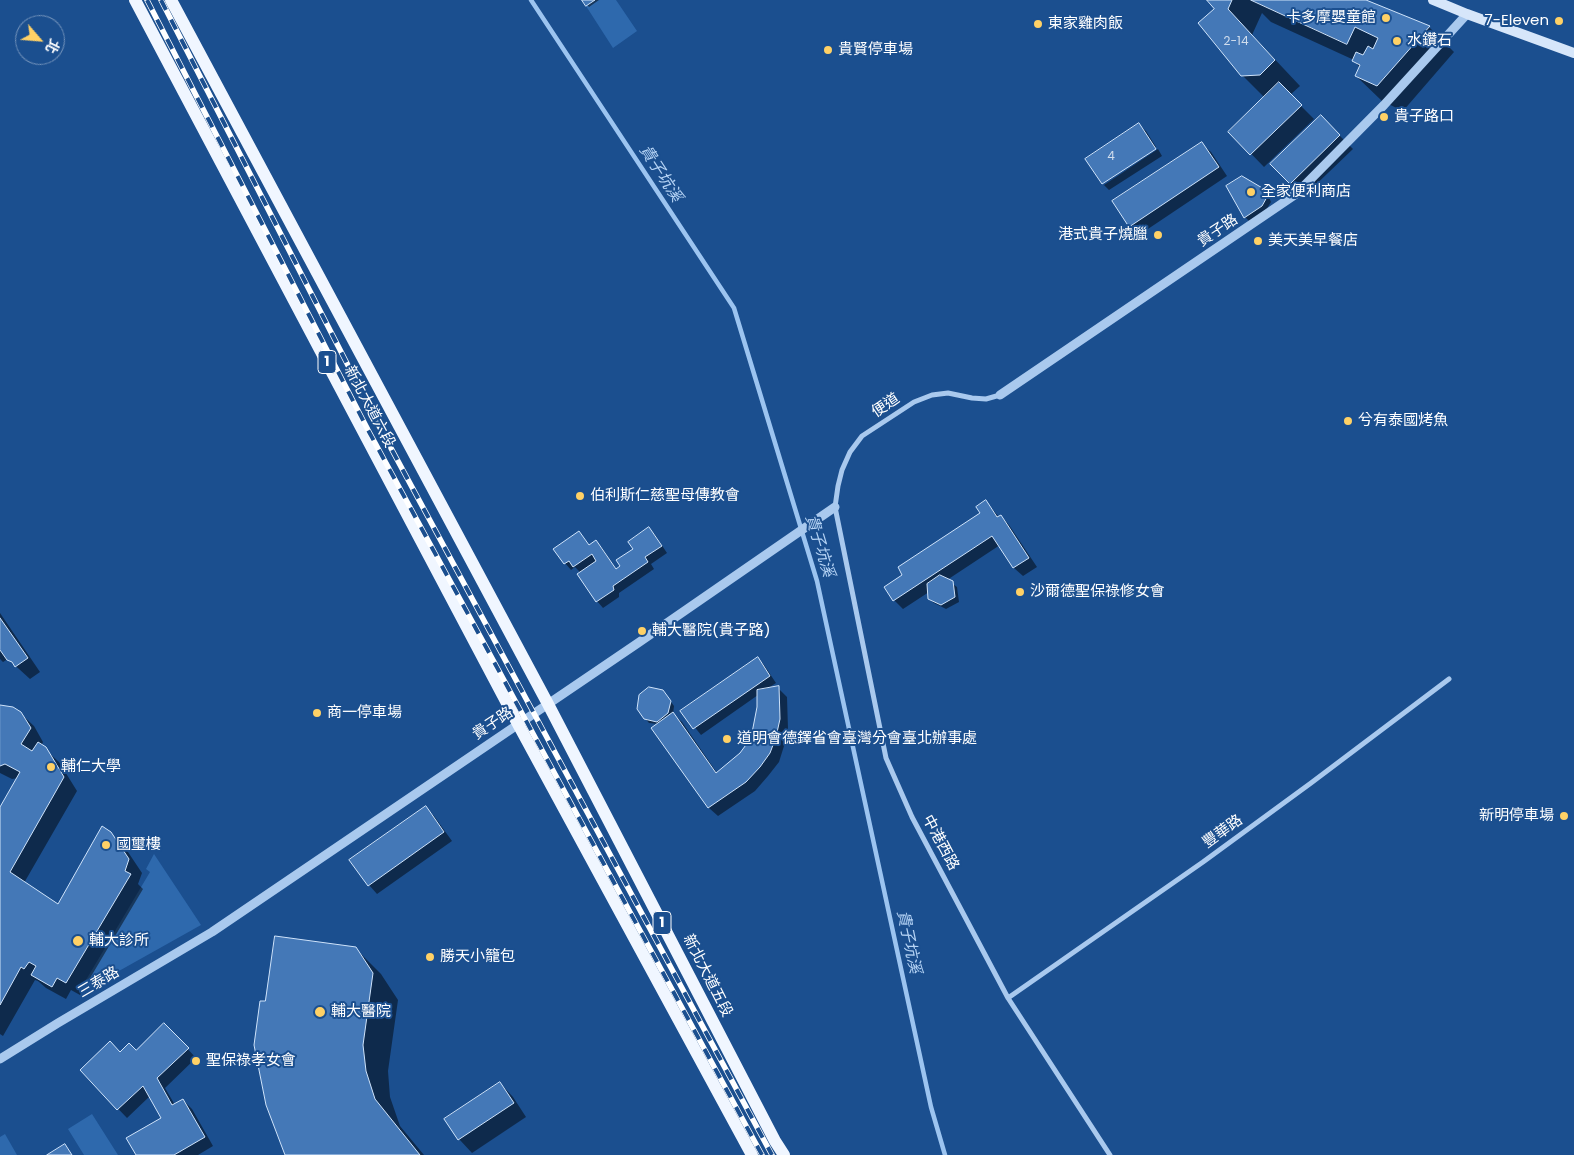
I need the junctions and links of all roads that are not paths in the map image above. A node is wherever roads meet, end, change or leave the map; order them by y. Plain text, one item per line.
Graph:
1 (135, 0) edge
2 (171, 0) edge
3 (1433, 0) edge
4 (1467, 14) junction
5 (1574, 53) edge
6 (1000, 395) joint
7 (835, 507) junction
8 (1448, 679) dead end
9 (548, 704) junction
10 (518, 724) junction
11 (212, 932) joint
12 (1008, 998) junction
13 (0, 1059) edge
14 (775, 1141) junction
15 (752, 1155) edge
16 (773, 1155) edge
17 (784, 1155) edge
18 (1110, 1155) edge

1 - 10 main road, 新北大道六段 / 1
2 - 9 main road, 新北大道六段 / 1
3 - 4 main road
4 - 5 main road
4 - 6 street, 貴子路
6 - 7 street, 便道
7 - 9 street, 貴子路
7 - 12 street, 中港西路
8 - 12 street, 豐華路
9 - 10 street, 貴子路
9 - 14 main road, 新北大道五段 / 1
10 - 11 street, 貴子路
10 - 15 main road, 1
11 - 13 street, 三泰路
12 - 18 street, 中港西路
14 - 16 main road
14 - 17 main road, 新北大道五段 / 1

